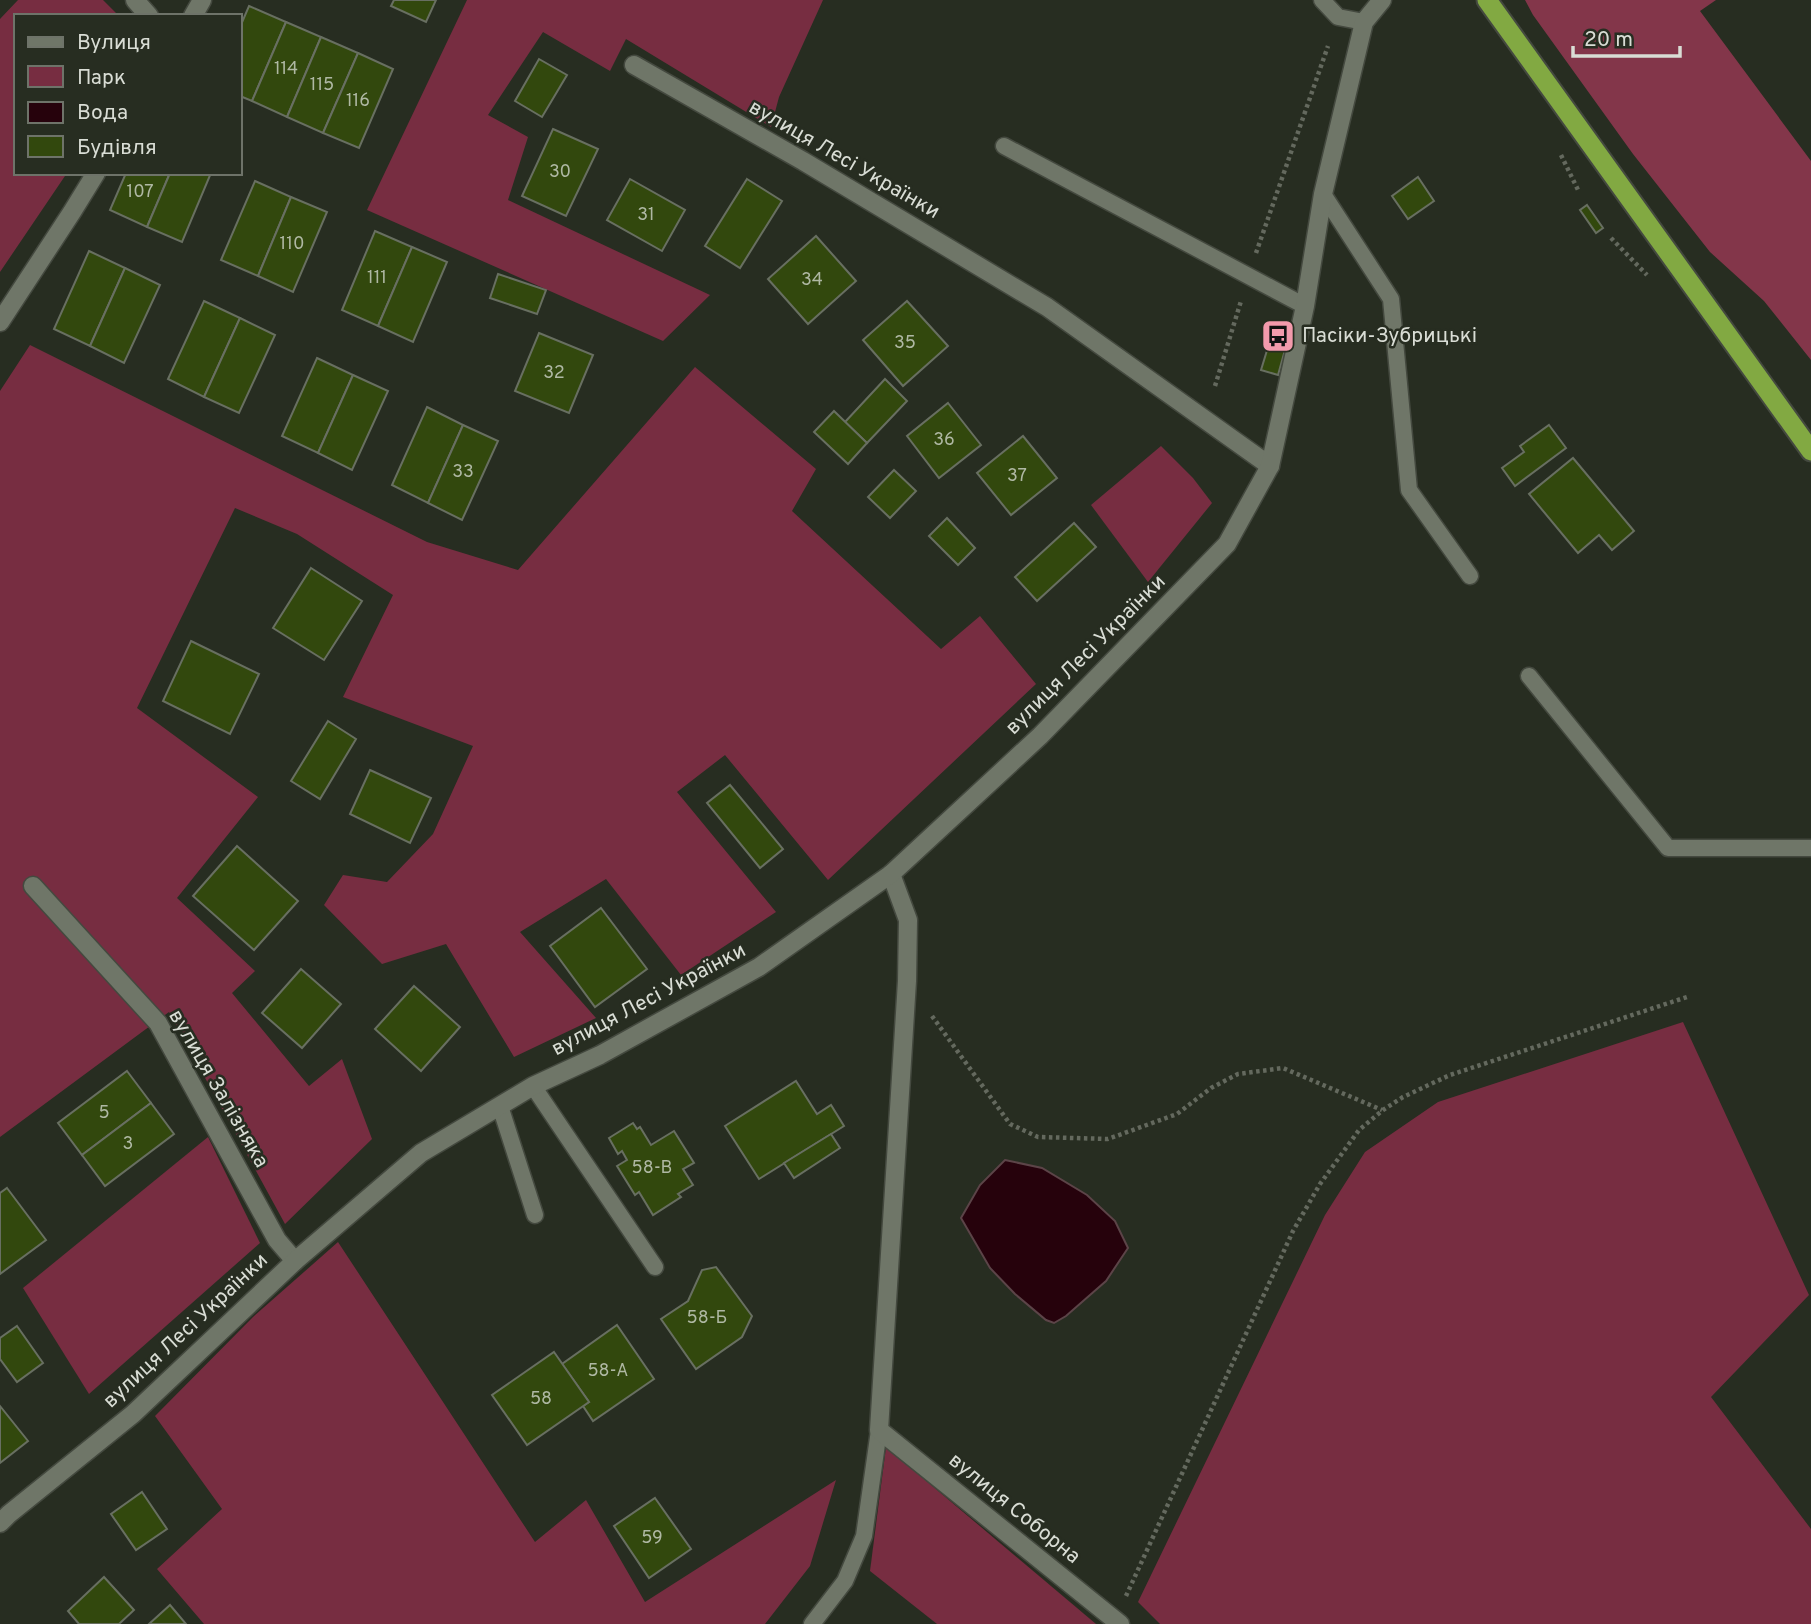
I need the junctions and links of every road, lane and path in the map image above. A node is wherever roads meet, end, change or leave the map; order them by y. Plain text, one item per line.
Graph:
1 (135, 0) edge
2 (1322, 0) edge
3 (1382, 0) edge
4 (1487, 0) edge
5 (147, 14) edge
6 (1338, 17) junction
7 (1364, 22) junction
8 (634, 65) dead end
9 (1004, 146) dead end
10 (95, 175) edge
11 (1323, 194) junction
12 (1612, 238) dead end
13 (1248, 275) junction
14 (1648, 276) dead end
15 (1305, 306) junction
16 (0, 322) edge
17 (1215, 386) dead end
18 (1811, 451) edge
19 (1270, 466) junction
20 (1470, 576) dead end
21 (1529, 676) dead end
22 (1811, 848) edge
23 (891, 874) junction
24 (33, 886) dead end
25 (907, 981) junction
26 (1687, 997) dead end
27 (533, 1086) junction
28 (499, 1106) junction
29 (1383, 1110) junction
30 (535, 1215) dead end
31 (295, 1261) junction
32 (655, 1267) dead end
33 (879, 1430) junction
34 (3, 1514) edge
35 (1117, 1621) edge
36 (812, 1624) edge

1 - 5 street
2 - 6 lane
3 - 7 street, вулиця Лесі Українки
4 - 18 highway
6 - 7 lane
6 - 13 path
7 - 11 street, вулиця Лесі Українки
8 - 19 street, вулиця Лесі Українки
9 - 13 lane
10 - 16 street
11 - 15 street, вулиця Лесі Українки
11 - 20 lane
12 - 14 path
13 - 15 lane
13 - 17 path
15 - 19 street, вулиця Лесі Українки
19 - 23 street, вулиця Лесі Українки
21 - 22 lane
23 - 25 street
23 - 27 street, вулиця Лесі Українки
24 - 31 street, вулиця Залізняка
25 - 29 path
25 - 33 street
26 - 29 path
27 - 28 street, вулиця Лесі Українки
27 - 32 lane
28 - 30 lane
28 - 31 street, вулиця Лесі Українки
29 - 35 path
31 - 34 street, вулиця Лесі Українки
33 - 35 street, вулиця Соборна
33 - 36 lane

